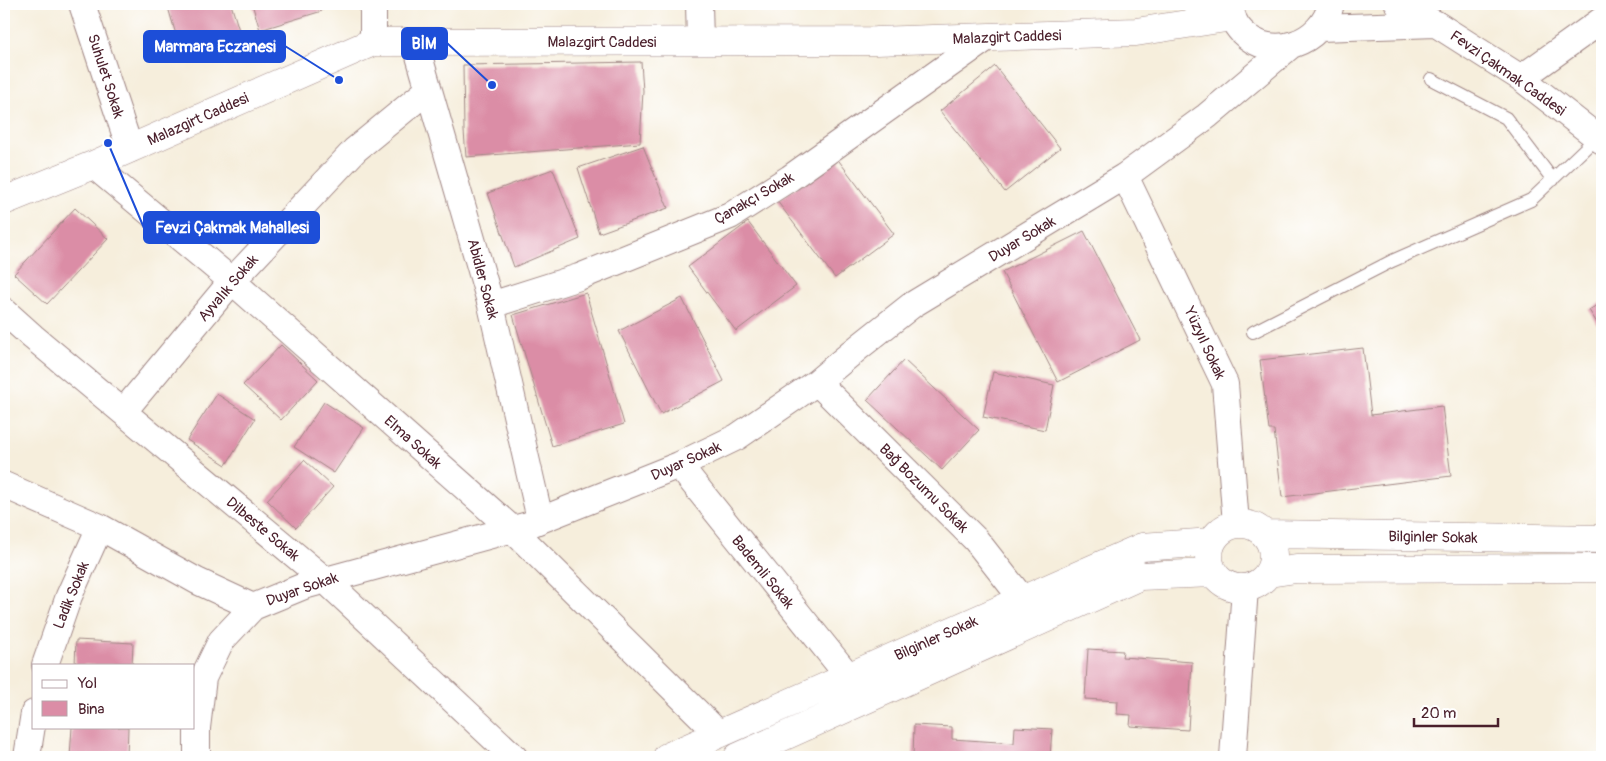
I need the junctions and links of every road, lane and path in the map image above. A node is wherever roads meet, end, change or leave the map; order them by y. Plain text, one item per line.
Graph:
1 (82, 4) edge
2 (373, 4) edge
3 (699, 4) edge
4 (1331, 4) edge
5 (1398, 4) edge
6 (1230, 11) edge
7 (1602, 20) edge
8 (1436, 24) junction
9 (1320, 28) junction
10 (988, 37) junction
11 (700, 41) junction
12 (373, 42) junction
13 (415, 42) junction
14 (1290, 46) junction
15 (1522, 78) junction
16 (1431, 79) dead end
17 (428, 90) junction
18 (1600, 139) edge
19 (130, 149) junction
20 (93, 165) junction
21 (1125, 176) junction
22 (1553, 180) junction
23 (4, 201) edge
24 (232, 281) junction
25 (491, 305) junction
26 (4, 311) edge
27 (1253, 332) dead end
28 (817, 382) junction
29 (123, 412) junction
30 (679, 466) junction
31 (4, 485) edge
32 (540, 519) junction
33 (1236, 524) junction
34 (100, 527) junction
35 (512, 529) junction
36 (1264, 534) junction
37 (1602, 539) edge
38 (1212, 542) junction
39 (1602, 568) edge
40 (1213, 573) junction
41 (1269, 573) junction
42 (325, 580) junction
43 (1245, 588) junction
44 (1023, 600) junction
45 (253, 607) junction
46 (45, 664) edge
47 (849, 677) junction
48 (32, 722) edge
49 (719, 734) junction
50 (27, 757) edge
51 (197, 757) edge
52 (514, 757) edge
53 (667, 757) edge
54 (738, 757) edge
55 (1232, 757) edge

1 - 19 street, Suhulet Sokak
2 - 12 street
3 - 11 street
4 - 9 street
5 - 8 street, Fevzi Çakmak Caddesi
6 - 10 street, Malazgirt Caddesi
6 - 14 street
7 - 15 street
8 - 9 street
8 - 15 street, Fevzi Çakmak Caddesi
9 - 14 street, Duyar Sokak
10 - 11 street, Malazgirt Caddesi
10 - 25 street, Çanakçı Sokak
11 - 13 street, Malazgirt Caddesi
12 - 13 street, Malazgirt Caddesi
12 - 19 street, Malazgirt Caddesi
13 - 17 street, Abidler Sokak
14 - 21 street, Duyar Sokak
15 - 18 street, Fevzi Çakmak Caddesi
16 - 22 lane
17 - 24 street, Ayvalık Sokak
17 - 25 street, Abidler Sokak
18 - 22 lane
19 - 20 street, Malazgirt Caddesi
20 - 23 street, Malazgirt Caddesi
20 - 24 street, Elma Sokak
21 - 28 street, Duyar Sokak
21 - 33 street, Yüzyıl Sokak
22 - 27 lane
24 - 29 street, Ayvalık Sokak
24 - 35 street, Elma Sokak
25 - 32 street, Abidler Sokak
26 - 29 street, Dilbeste Sokak
28 - 30 street, Duyar Sokak
28 - 44 street, Bağ Bozumu Sokak
29 - 42 street, Dilbeste Sokak
30 - 32 street, Duyar Sokak
30 - 47 street, Bademli Sokak
31 - 34 street, Duyar Sokak
32 - 35 street, Duyar Sokak
33 - 36 street
33 - 38 street
34 - 45 street, Duyar Sokak
34 - 46 street, Ladik Sokak
35 - 42 street, Duyar Sokak
35 - 49 street, Elma Sokak
36 - 37 street, Bilginler Sokak
36 - 41 street
38 - 40 street
38 - 44 street, Bilginler Sokak
39 - 41 street, Bilginler Sokak
40 - 43 street
40 - 54 street, Bilginler Sokak
41 - 43 street
42 - 45 street, Duyar Sokak
42 - 52 street, Dilbeste Sokak
43 - 55 street
44 - 47 street, Bilginler Sokak
45 - 51 street
47 - 49 street, Bilginler Sokak
48 - 50 street
49 - 53 street, Bilginler Sokak

